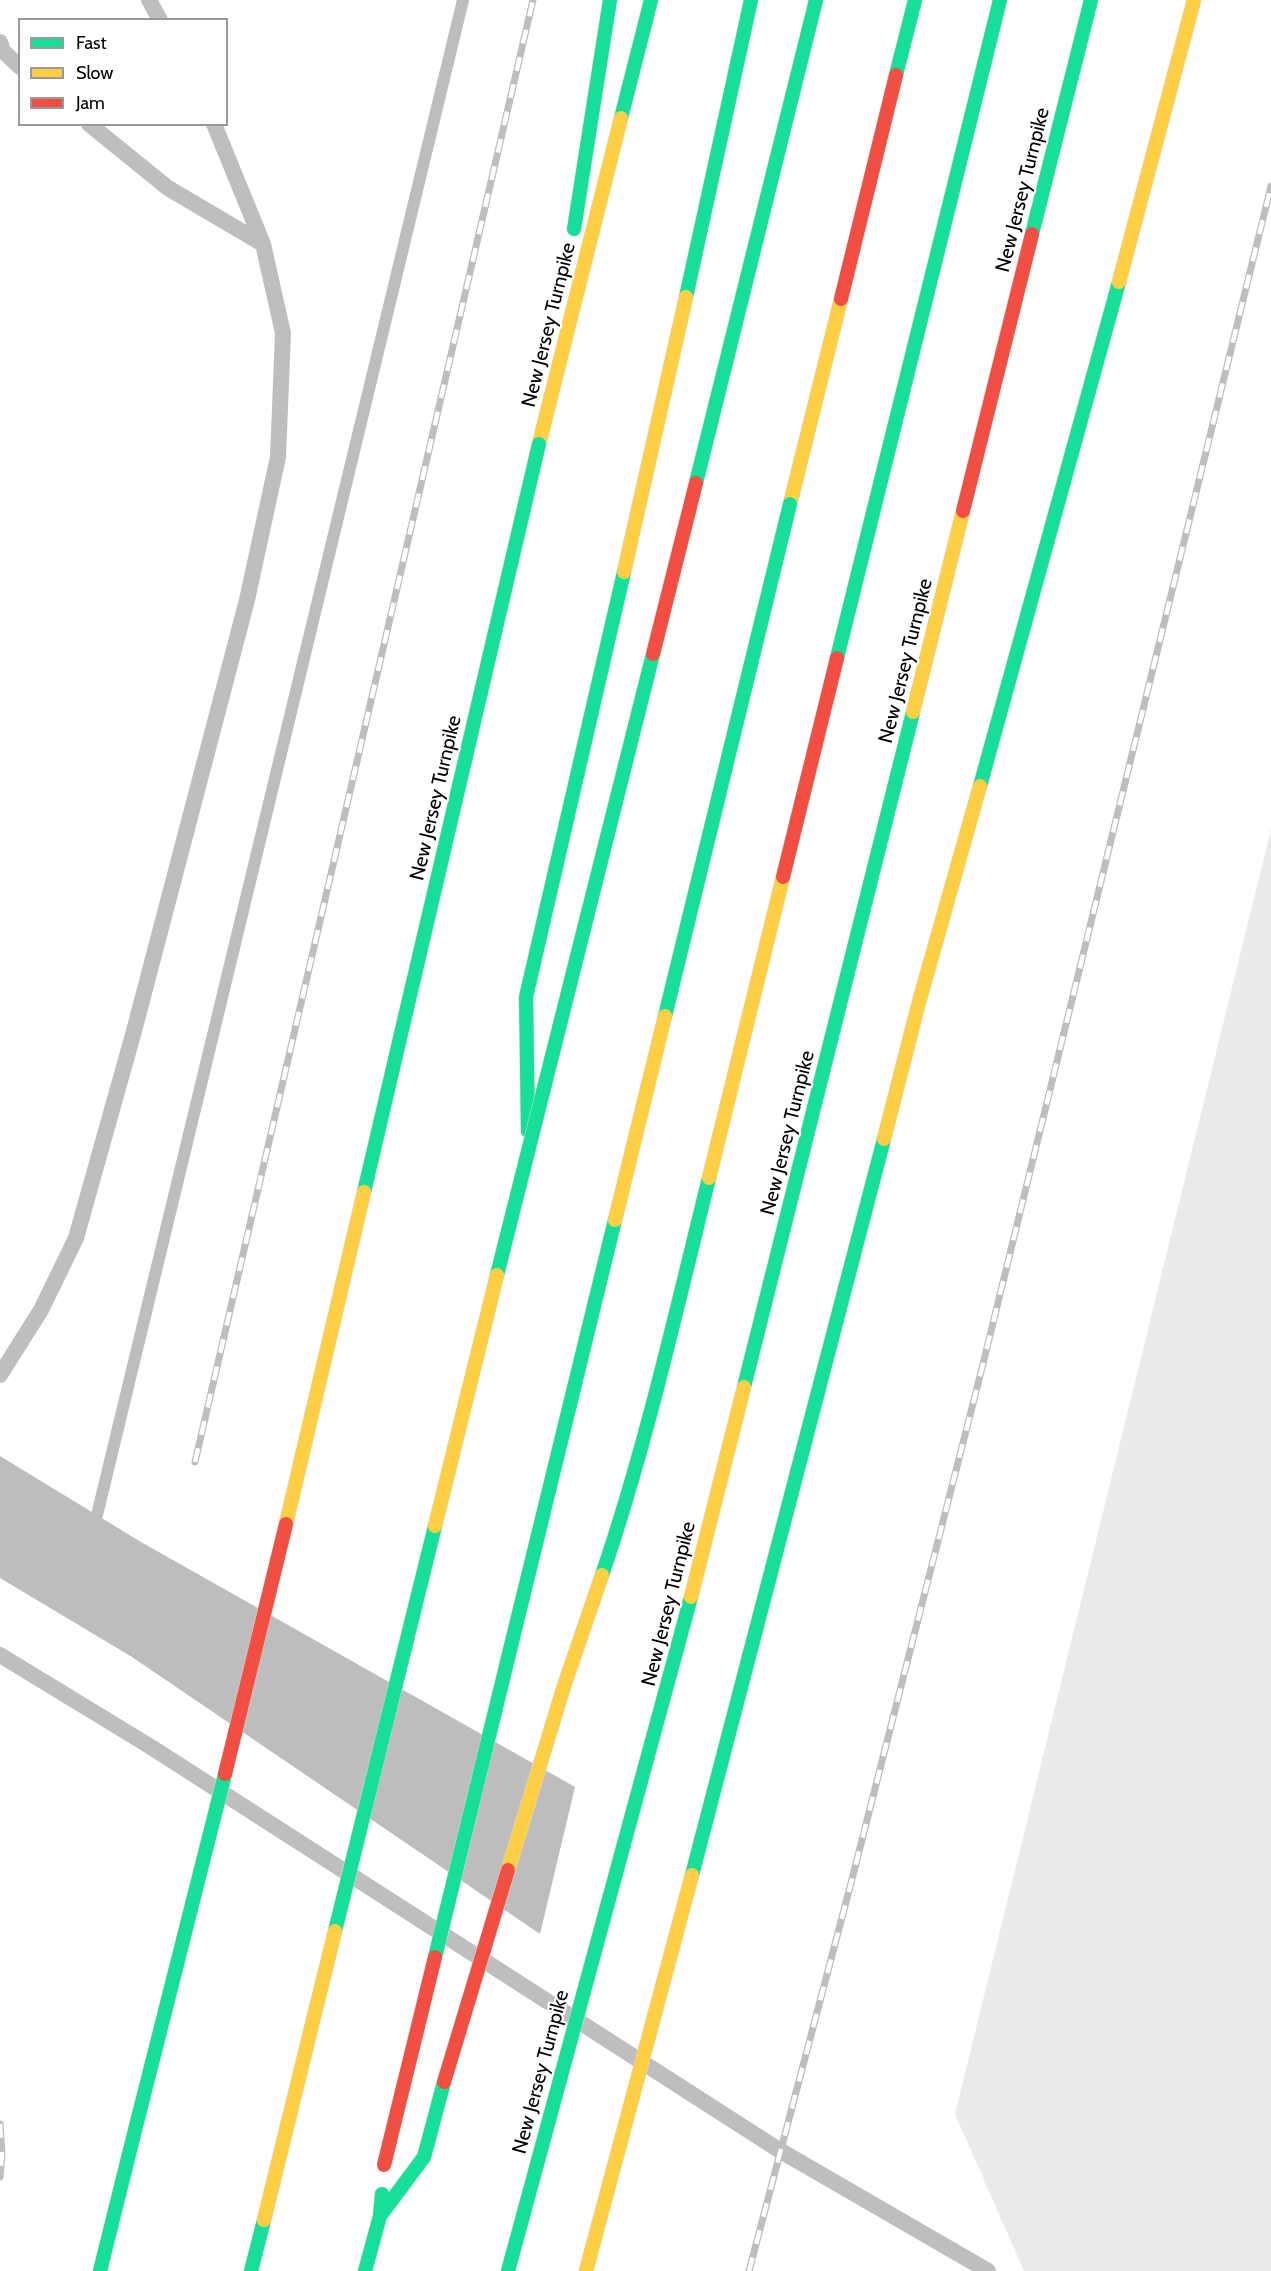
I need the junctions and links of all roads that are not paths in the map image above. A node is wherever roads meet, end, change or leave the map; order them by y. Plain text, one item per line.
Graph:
1 (149, 0) edge
2 (610, 0) edge
3 (651, 0) edge
4 (751, 0) edge
5 (816, 0) edge
6 (915, 0) edge
7 (1000, 0) edge
8 (1091, 0) edge
9 (1194, 0) edge
10 (159, 18) edge
11 (0, 42) edge
12 (18, 65) edge
13 (91, 126) edge
14 (215, 126) edge
15 (263, 244) junction
16 (571, 245) dead end
17 (566, 280) dead end
18 (539, 444) junction
19 (529, 1147) junction
20 (0, 1375) edge
21 (0, 1655) edge
22 (380, 2216) junction
23 (100, 2271) edge
24 (251, 2271) edge
25 (365, 2271) edge
26 (508, 2271) edge
27 (586, 2271) edge
28 (988, 2271) edge

1 - 10 lane
2 - 16 highway
3 - 18 highway, New Jersey Turnpike
4 - 19 highway, bridge
5 - 19 highway, bridge
6 - 22 highway, bridge
7 - 22 highway, bridge
8 - 26 highway, New Jersey Turnpike, bridge
9 - 27 highway, bridge
11 - 12 lane
13 - 15 lane
14 - 15 lane
15 - 20 lane
17 - 18 highway
18 - 23 highway, New Jersey Turnpike, bridge
19 - 24 highway, bridge
21 - 28 lane
22 - 25 highway

